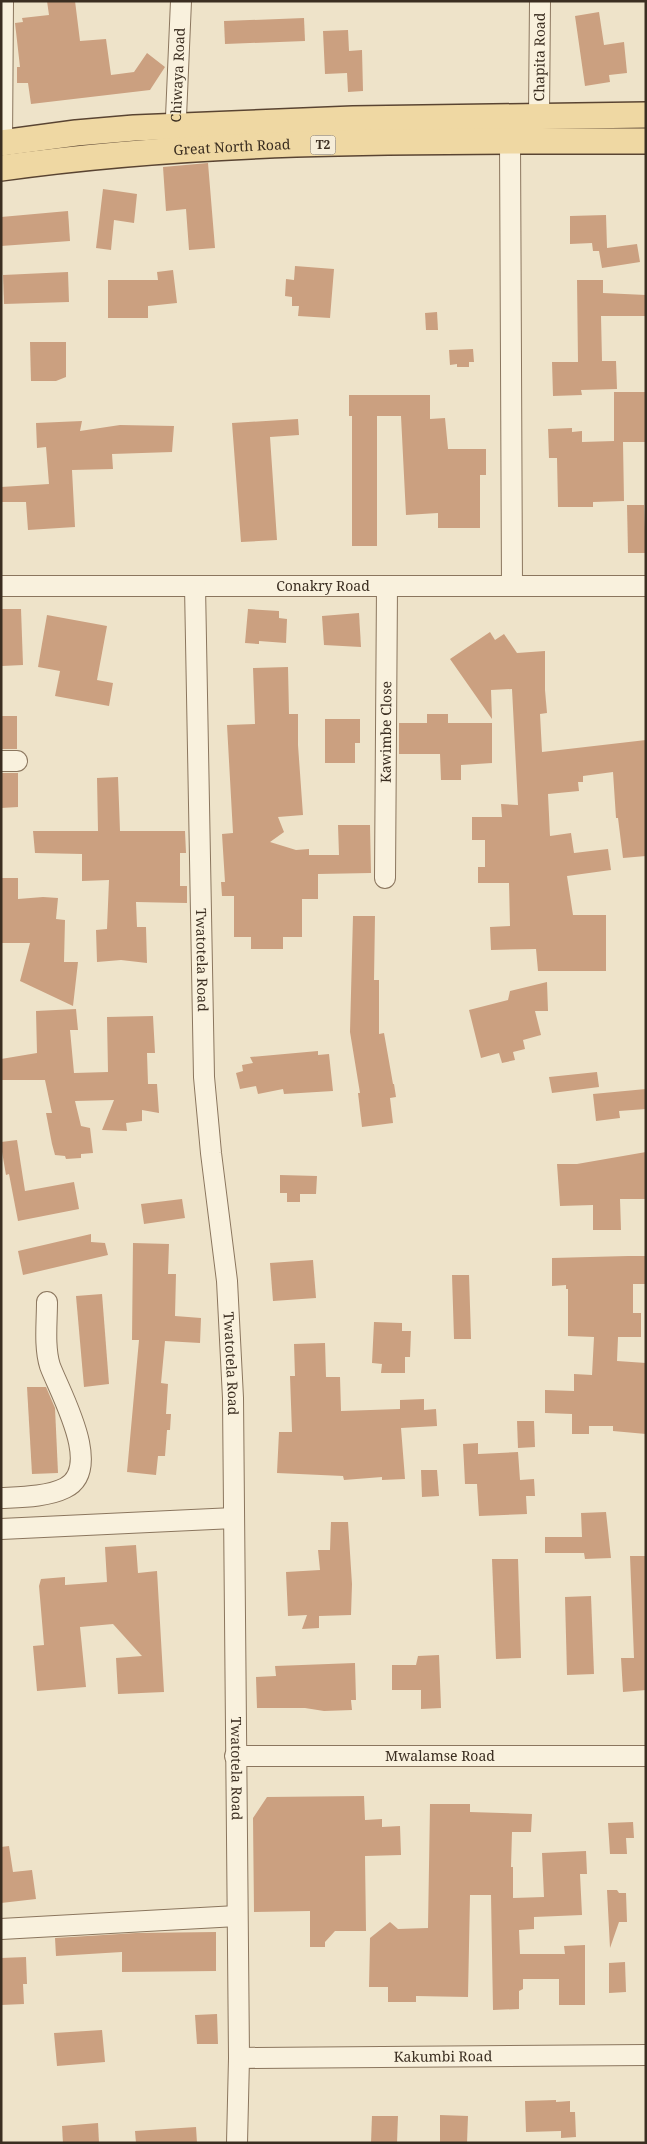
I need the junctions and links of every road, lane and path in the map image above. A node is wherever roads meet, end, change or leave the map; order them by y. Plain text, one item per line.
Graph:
1 (3, 1) edge
2 (181, 1) edge
3 (540, 1) edge
4 (539, 115) junction
5 (646, 115) edge
6 (175, 138) junction
7 (510, 141) junction
8 (646, 141) edge
9 (1, 143) edge
10 (1, 168) edge
11 (1, 586) edge
12 (195, 586) junction
13 (387, 586) junction
14 (512, 586) junction
15 (646, 586) edge
16 (385, 878) dead end
17 (47, 1302) dead end
18 (1, 1498) edge
19 (234, 1518) junction
20 (1, 1529) edge
21 (235, 1756) junction
22 (646, 1756) edge
23 (237, 1916) junction
24 (1, 1929) edge
25 (646, 2056) edge
26 (239, 2058) junction
27 (237, 2143) edge

1 - 9 street
2 - 6 street, Chiwaya Road
3 - 4 street, Chapita Road
4 - 5 main road, Great North Road / T2
4 - 6 main road, Great North Road / T2
6 - 7 main road, Great North Road / T2
6 - 9 main road, Great North Road / T2
6 - 10 main road, Great North Road / T2
7 - 8 main road, Great North Road / T2
7 - 14 street
11 - 12 street, Conakry Road
12 - 13 street, Conakry Road
12 - 19 street, Twatotela Road
13 - 14 street, Conakry Road
13 - 16 street, Kawimbe Close
14 - 15 street, Conakry Road
17 - 18 street
19 - 20 street
19 - 21 street, Twatotela Road
21 - 22 street, Mwalamse Road
21 - 23 street, Twatotela Road
23 - 24 street
23 - 26 street, Twatotela Road
25 - 26 street, Kakumbi Road
26 - 27 street, Twatotela Road

